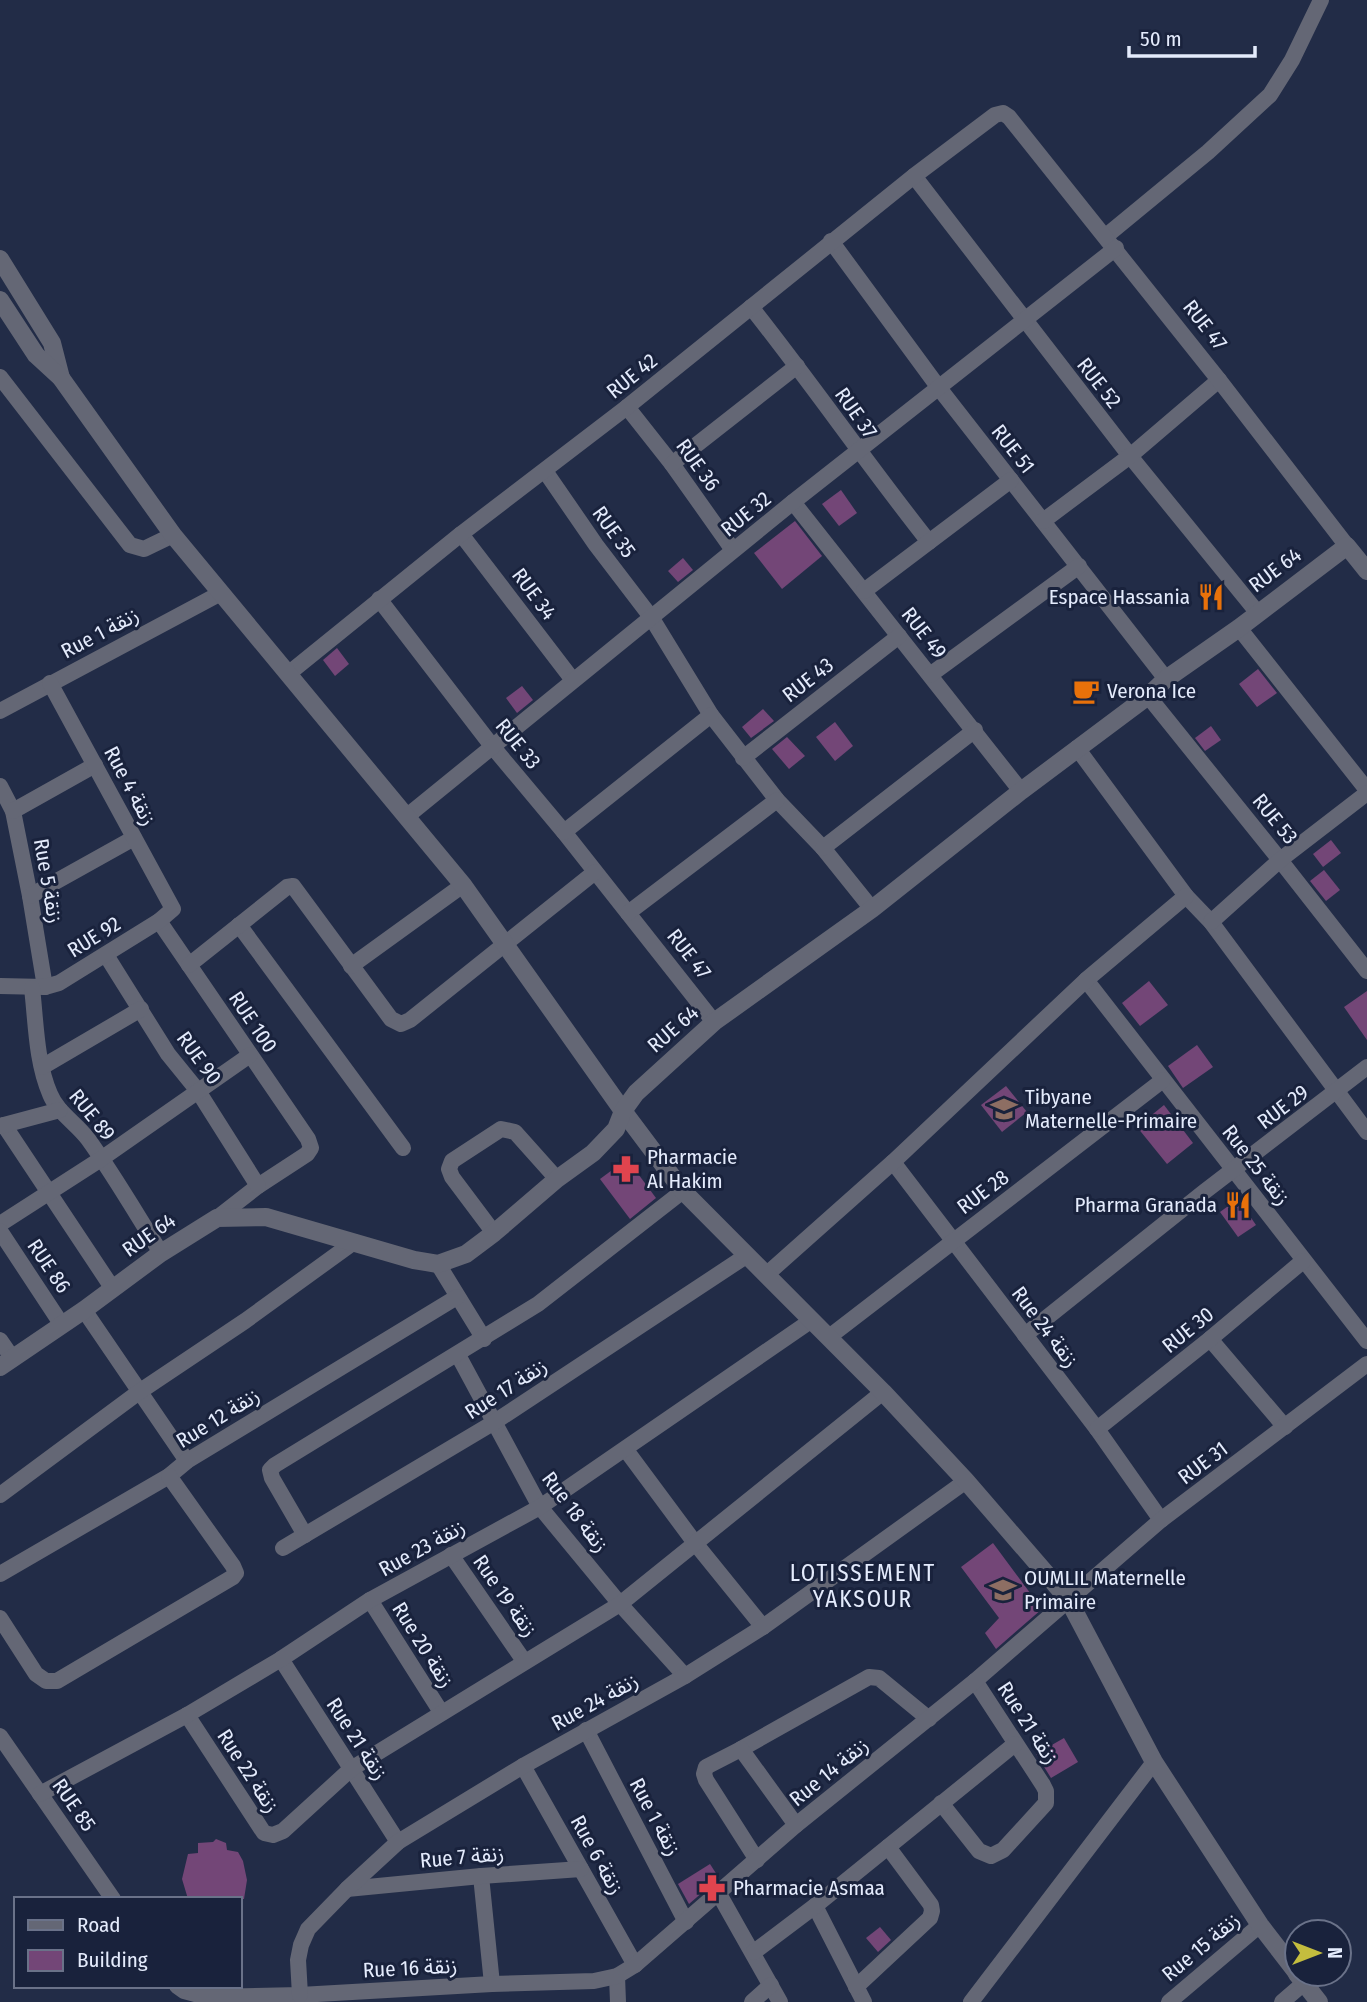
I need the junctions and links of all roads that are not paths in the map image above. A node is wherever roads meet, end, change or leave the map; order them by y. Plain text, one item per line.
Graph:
1 (1321, 0) edge
2 (1003, 113) joint
3 (914, 176) junction
4 (831, 241) junction
5 (1111, 242) junction
6 (0, 258) edge
7 (0, 299) edge
8 (751, 307) junction
9 (1024, 321) junction
10 (797, 366) junction
11 (0, 377) edge
12 (61, 378) junction
13 (1219, 380) junction
14 (939, 388) junction
15 (627, 407) junction
16 (858, 452) junction
17 (1130, 456) junction
18 (672, 464) junction
19 (545, 471) junction
20 (1011, 480) junction
21 (793, 502) junction
22 (1043, 521) junction
23 (461, 534) junction
24 (173, 535) junction
25 (929, 542) junction
26 (1346, 546) junction
27 (733, 551) junction
28 (1079, 566) junction
29 (1367, 571) edge
30 (864, 591) junction
31 (220, 593) junction
32 (379, 600) junction
33 (1257, 612) junction
34 (651, 617) junction
35 (1239, 628) junction
36 (899, 636) junction
37 (288, 674) junction
38 (930, 675) junction
39 (572, 679) junction
40 (1166, 679) junction
41 (50, 683) junction
42 (1148, 696) junction
43 (0, 711) edge
44 (711, 715) junction
45 (975, 730) junction
46 (492, 746) junction
47 (1077, 748) junction
48 (743, 758) junction
49 (94, 765) junction
50 (0, 786) edge
51 (1021, 791) junction
52 (1367, 791) edge
53 (777, 800) junction
54 (13, 810) junction
55 (406, 817) junction
56 (564, 832) junction
57 (134, 838) junction
58 (823, 848) junction
59 (1280, 860) junction
60 (595, 872) junction
61 (463, 885) junction
62 (30, 896) junction
63 (1186, 896) junction
64 (173, 909) joint
65 (872, 909) junction
66 (628, 913) junction
67 (159, 921) junction
68 (1211, 922) junction
69 (239, 925) junction
70 (503, 944) junction
71 (106, 955) junction
72 (189, 965) junction
73 (351, 965) junction
74 (1367, 971) edge
75 (1086, 980) junction
76 (0, 986) edge
77 (38, 987) junction
78 (141, 1009) junction
79 (714, 1022) junction
80 (250, 1055) junction
81 (42, 1067) junction
82 (1367, 1068) edge
83 (1163, 1080) junction
84 (198, 1091) junction
85 (1338, 1092) junction
86 (60, 1110) junction
87 (623, 1111) junction
88 (2, 1125) edge
89 (1367, 1132) edge
90 (404, 1148) dead end
91 (101, 1158) junction
92 (892, 1162) junction
93 (1234, 1170) junction
94 (557, 1179) junction
95 (258, 1186) junction
96 (49, 1190) junction
97 (683, 1191) junction
98 (217, 1218) junction
99 (0, 1224) edge
100 (0, 1231) edge
101 (494, 1233) junction
102 (953, 1241) junction
103 (354, 1242) junction
104 (161, 1253) junction
105 (746, 1256) junction
106 (1303, 1261) junction
107 (438, 1264) junction
108 (766, 1275) junction
109 (113, 1289) junction
110 (457, 1297) junction
111 (85, 1310) junction
112 (812, 1320) junction
113 (62, 1325) junction
114 (1025, 1335) junction
115 (829, 1337) junction
116 (484, 1339) junction
117 (1210, 1339) junction
118 (0, 1340) edge
119 (1367, 1341) edge
120 (458, 1355) junction
121 (6, 1363) edge
122 (1367, 1364) edge
123 (139, 1392) junction
124 (883, 1392) junction
125 (493, 1423) junction
126 (1285, 1427) junction
127 (1097, 1429) junction
128 (626, 1450) junction
129 (187, 1461) junction
130 (169, 1476) junction
131 (966, 1481) junction
132 (0, 1495) edge
133 (540, 1507) junction
134 (1161, 1520) junction
135 (305, 1535) junction
136 (695, 1543) junction
137 (283, 1548) dead end
138 (451, 1555) junction
139 (0, 1574) edge
140 (1068, 1599) junction
141 (370, 1600) junction
142 (620, 1604) junction
143 (0, 1618) edge
144 (763, 1627) junction
145 (281, 1659) junction
146 (524, 1661) junction
147 (685, 1676) junction
148 (975, 1681) junction
149 (441, 1712) junction
150 (187, 1715) junction
151 (929, 1718) junction
152 (586, 1730) junction
153 (0, 1735) edge
154 (1015, 1744) junction
155 (741, 1749) junction
156 (1154, 1762) junction
157 (523, 1766) junction
158 (351, 1769) junction
159 (40, 1794) junction
160 (941, 1803) junction
161 (796, 1825) junction
162 (398, 1842) junction
163 (888, 1847) junction
164 (757, 1860) junction
165 (580, 1869) junction
166 (481, 1876) junction
167 (347, 1889) junction
168 (719, 1894) junction
169 (112, 1897) edge
170 (815, 1906) junction
171 (686, 1922) junction
172 (1260, 1925) junction
173 (754, 1952) junction
174 (1283, 1955) edge
175 (635, 1965) junction
176 (617, 1976) junction
177 (492, 1984) junction
178 (771, 1985) junction
179 (856, 1987) junction
180 (180, 1988) edge
181 (1308, 1988) edge
182 (300, 1995) junction
183 (419, 1995) edge
184 (618, 2002) edge
185 (752, 2002) edge
186 (780, 2002) edge
187 (864, 2002) edge
188 (971, 2002) edge
189 (1169, 2002) edge
190 (1319, 2002) edge

1 - 5 street, RUE 32
2 - 3 street, RUE 42
2 - 5 street, RUE 47
3 - 4 street, RUE 42
3 - 9 street, RUE 52
4 - 8 street, RUE 42
4 - 14 street, RUE 51
5 - 9 street, RUE 32
5 - 13 street, RUE 47
6 - 12 street
7 - 12 street
8 - 10 street, RUE 37
8 - 15 street, RUE 42
9 - 14 street, RUE 32
9 - 17 street, RUE 52
10 - 16 street, RUE 37
10 - 18 street
11 - 24 street
12 - 24 street
13 - 17 street
13 - 26 street, RUE 47
14 - 16 street, RUE 32
14 - 20 street, RUE 51
15 - 18 street, RUE 36
15 - 19 street, RUE 42
16 - 21 street, RUE 32
16 - 25 street, RUE 37
17 - 22 street
17 - 33 street, RUE 52
18 - 27 street, RUE 36
19 - 23 street, RUE 42
19 - 34 street, RUE 35
20 - 22 street, RUE 51
20 - 25 street
21 - 27 street, RUE 32
21 - 30 street, RUE 49
22 - 28 street, RUE 51
23 - 32 street, RUE 42
23 - 39 street, RUE 34
24 - 31 street
25 - 30 street
26 - 29 street, RUE 47
26 - 33 street, RUE 64
27 - 34 street, RUE 32
28 - 38 street
28 - 40 street, RUE 51
30 - 36 street, RUE 49
31 - 37 street
31 - 41 street, Rue 1 زنقة
32 - 37 street, RUE 42
32 - 46 street, RUE 33
33 - 35 street, RUE 64
34 - 39 street, RUE 32
34 - 44 street, RUE 35
35 - 40 street, RUE 64
35 - 52 street
36 - 38 street, RUE 49
36 - 48 street, RUE 43
37 - 55 street
38 - 45 street, RUE 49
39 - 46 street, RUE 32
40 - 42 street, RUE 64
41 - 43 street, Rue 1 زنقة
41 - 49 street, Rue 4 زنقة
42 - 47 street, RUE 64
42 - 59 street, RUE 53
44 - 48 street, RUE 35
44 - 56 street
45 - 51 street, RUE 49
45 - 58 street
46 - 55 street, RUE 32
46 - 56 street, RUE 33
47 - 51 street, RUE 64
47 - 63 street
48 - 53 street, RUE 35
49 - 54 street
49 - 57 street, Rue 4 زنقة
50 - 54 street, Rue 5 زنقة
51 - 65 street, RUE 64
52 - 59 street
53 - 58 street, RUE 35
53 - 66 street
54 - 62 street, Rue 5 زنقة
55 - 61 street
56 - 60 street, RUE 33
57 - 62 street
57 - 64 street, Rue 4 زنقة
58 - 65 street, RUE 35
59 - 68 street
59 - 74 street, RUE 53
60 - 66 street, RUE 33
60 - 70 street
61 - 70 street
61 - 73 street
62 - 77 street, Rue 5 زنقة
63 - 68 street
63 - 75 street
64 - 67 street, RUE 92
65 - 79 street, RUE 64
66 - 79 street, RUE 47
67 - 71 street, RUE 92
67 - 72 street, RUE 100
68 - 85 street
69 - 72 street
69 - 73 street
69 - 90 street
70 - 73 street
70 - 87 street
71 - 77 street, RUE 92
71 - 78 street, RUE 90
72 - 80 street, RUE 100
75 - 83 street, Rue 25 زنقة
75 - 92 street
76 - 77 street
77 - 81 street, RUE 89
78 - 81 street
78 - 84 street, RUE 90
79 - 87 street, RUE 64
80 - 84 street
80 - 95 street, RUE 100
81 - 86 street, RUE 89
82 - 85 street, RUE 29
83 - 93 street, Rue 25 زنقة
83 - 102 street, RUE 28
84 - 91 street
84 - 95 street, RUE 90
85 - 89 street
85 - 93 street, RUE 29
86 - 88 street
86 - 91 street, RUE 89
87 - 94 street, RUE 64
87 - 97 street
88 - 96 street
91 - 96 street
91 - 104 street, RUE 89
92 - 102 street, Rue 24 زنقة
92 - 108 street
93 - 106 street, Rue 25 زنقة
93 - 114 street, RUE 29
94 - 101 street, RUE 64
94 - 101 street
95 - 98 street
96 - 99 street
96 - 109 street
97 - 105 street
97 - 116 street
98 - 103 street
98 - 104 street, RUE 64
100 - 113 street, RUE 86
101 - 107 street, RUE 64
102 - 114 street, Rue 24 زنقة
102 - 115 street, RUE 28
103 - 107 street
103 - 123 street
104 - 109 street, RUE 64
105 - 108 street
105 - 125 street, Rue 17 زنقة
106 - 117 street, RUE 30
106 - 119 street, Rue 25 زنقة
107 - 110 street
108 - 112 street
109 - 111 street, RUE 64
110 - 116 street
110 - 129 street, Rue 12 زنقة
111 - 113 street, RUE 64
111 - 123 street
112 - 115 street
112 - 128 street, Rue 23 زنقة
113 - 121 street, RUE 64
114 - 127 street, Rue 24 زنقة
115 - 124 street
116 - 120 street
117 - 126 street
117 - 127 street, RUE 30
118 - 121 street
120 - 125 street, Rue 18 زنقة
120 - 135 street
122 - 126 street, RUE 31
123 - 129 street
123 - 132 street
124 - 131 street
124 - 136 street
125 - 133 street, Rue 18 زنقة
125 - 135 street, Rue 17 زنقة
126 - 134 street, RUE 31
127 - 134 street, Rue 24 زنقة
128 - 133 street, Rue 23 زنقة
128 - 136 street
129 - 130 street, Rue 12 زنقة
130 - 139 street, Rue 12 زنقة
130 - 143 street
131 - 140 street
131 - 144 street, Rue 24 زنقة
133 - 138 street, Rue 23 زنقة
133 - 142 street, Rue 18 زنقة
134 - 140 street, RUE 31
135 - 137 street, Rue 17 زنقة
136 - 142 street
136 - 144 street
138 - 141 street, Rue 23 زنقة
138 - 146 street, Rue 19 زنقة
140 - 148 street, Rue 14 زنقة
140 - 156 street
141 - 145 street, Rue 23 زنقة
141 - 149 street, Rue 20 زنقة
142 - 146 street
142 - 147 street, Rue 18 زنقة
144 - 147 street, Rue 24 زنقة
145 - 150 street, Rue 23 زنقة
145 - 158 street, Rue 21 زنقة
146 - 149 street
147 - 152 street, Rue 24 زنقة
148 - 151 street, Rue 14 زنقة
148 - 154 street, Rue 21 زنقة
149 - 158 street
150 - 158 street, Rue 22 زنقة
150 - 159 street, Rue 23 زنقة
151 - 155 street
151 - 161 street, Rue 14 زنقة
152 - 157 street, Rue 24 زنقة
152 - 171 street, Rue 1 زنقة
153 - 159 street, RUE 85
154 - 160 street
154 - 160 street, Rue 21 زنقة
155 - 161 street
155 - 164 street
156 - 172 street
156 - 188 street
157 - 162 street, Rue 24 زنقة
157 - 165 street, Rue 6 زنقة
158 - 162 street, Rue 21 زنقة
159 - 169 street, RUE 85
160 - 163 street
161 - 164 street, Rue 14 زنقة
162 - 167 street, Rue 24 زنقة
163 - 170 street
163 - 179 street
164 - 168 street, Rue 14 زنقة
165 - 166 street, Rue 7 زنقة
165 - 175 street, Rue 6 زنقة
166 - 167 street, Rue 7 زنقة
166 - 177 street
167 - 182 street, Rue 24 زنقة
168 - 171 street, Rue 14 زنقة
168 - 173 street
170 - 173 street
170 - 179 street
171 - 175 street, Rue 14 زنقة
172 - 174 street
172 - 189 street, Rue 15 زنقة
173 - 178 street
175 - 176 street, Rue 14 زنقة
176 - 177 street, Rue 16 زنقة
176 - 184 street
177 - 183 street, Rue 16 زنقة
178 - 185 street
178 - 186 street
179 - 187 street
180 - 182 street, Rue 16 زنقة
181 - 190 street
182 - 183 street, Rue 16 زنقة

